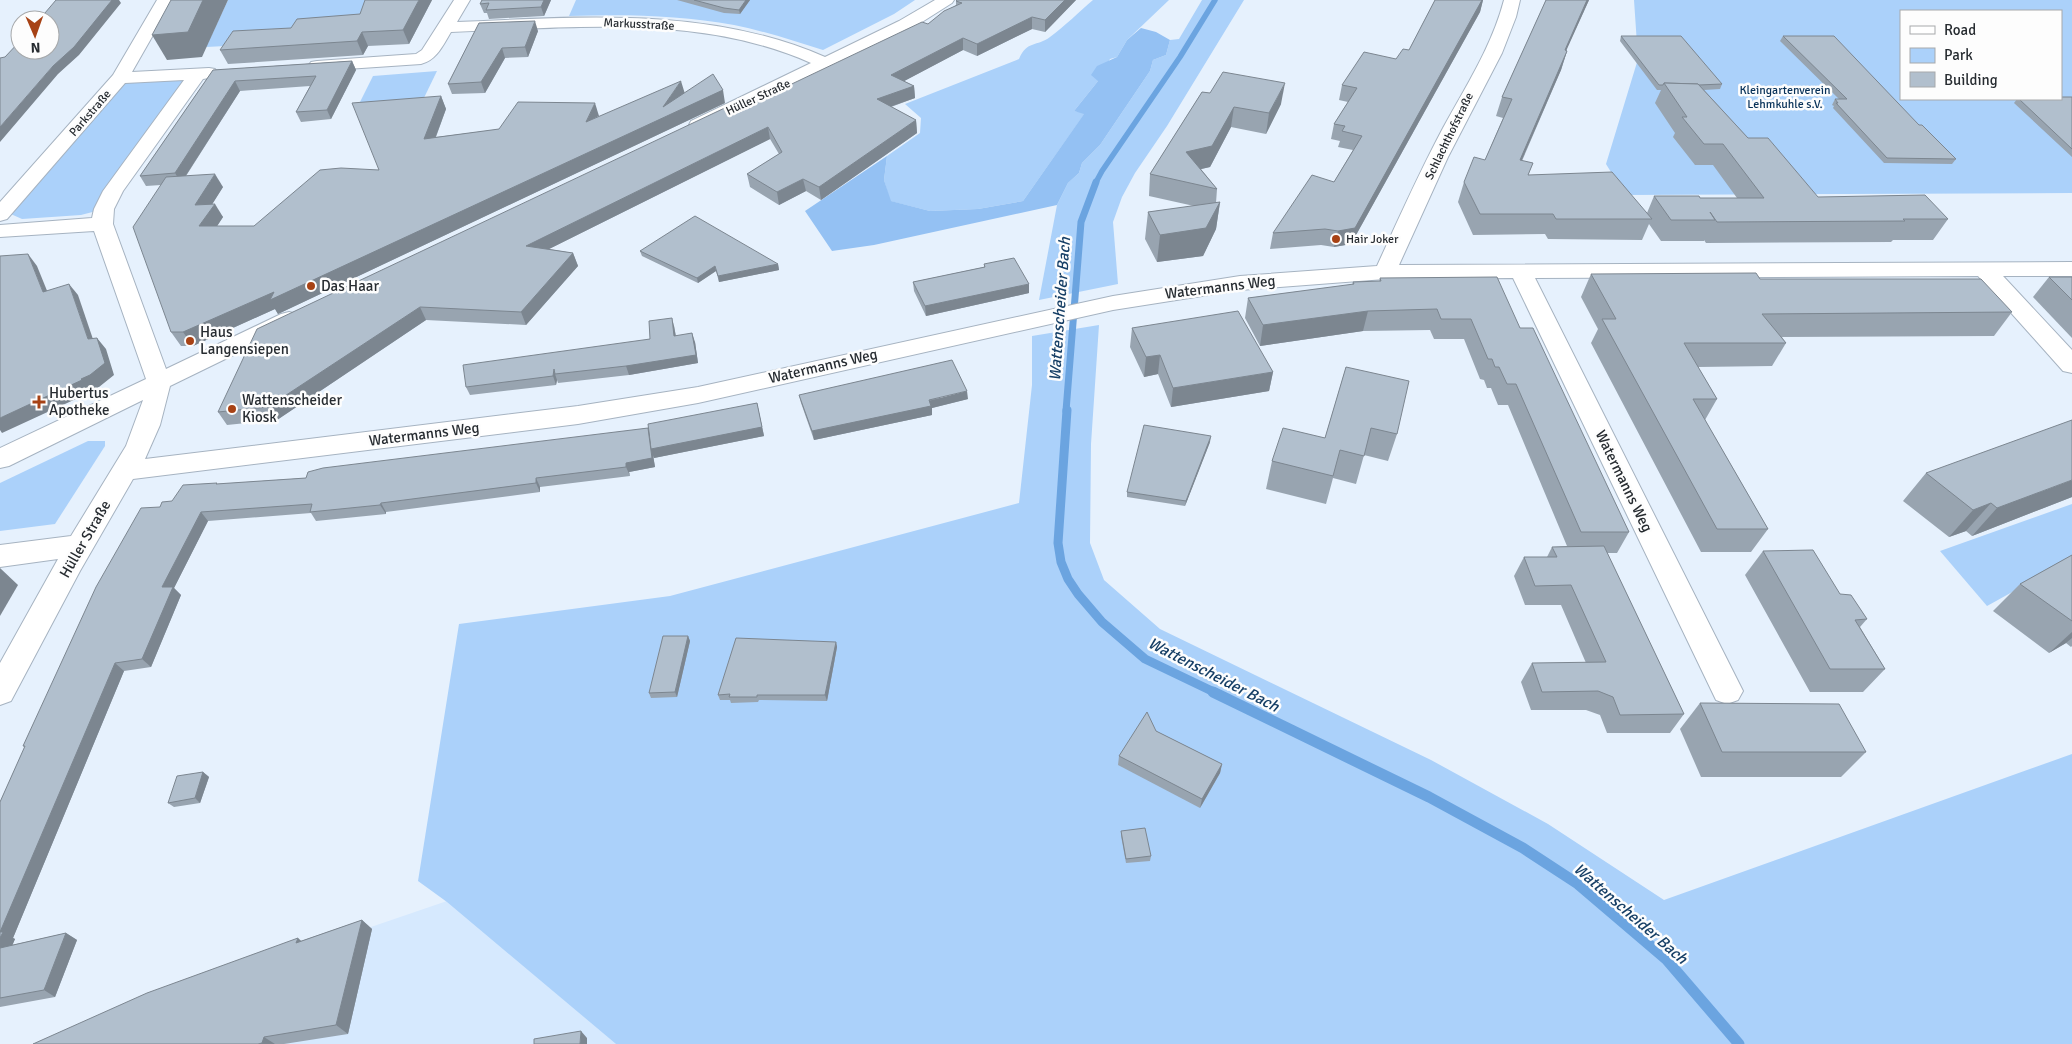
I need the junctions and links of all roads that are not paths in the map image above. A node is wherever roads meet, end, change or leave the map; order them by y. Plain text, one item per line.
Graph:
1 (165, 0) edge
2 (462, 0) edge
3 (946, 0) edge
4 (1512, 0) edge
5 (445, 27) junction
6 (827, 64) junction
7 (305, 67) edge
8 (226, 72) edge
9 (197, 74) junction
10 (120, 78) junction
11 (684, 132) edge
12 (1, 217) edge
13 (102, 224) junction
14 (1984, 269) junction
15 (2072, 269) edge
16 (1385, 272) junction
17 (1521, 272) junction
18 (310, 309) edge
19 (2072, 365) edge
20 (159, 382) junction
21 (0, 459) edge
22 (124, 470) junction
23 (80, 545) junction
24 (0, 556) edge
25 (1727, 691) dead end
26 (0, 692) edge

1 - 10 street, Parkstraße
2 - 5 street
3 - 6 street, Hüller Straße
4 - 16 street, Schlachthofstraße
5 - 6 street, Markusstraße
5 - 7 street
6 - 11 street, Hüller Straße
8 - 9 street
9 - 10 street
9 - 13 street
10 - 12 street, Parkstraße
12 - 13 street, Parkstraße
13 - 20 street
14 - 15 street, Watermanns Weg
14 - 17 street, Watermanns Weg
14 - 19 street
16 - 17 street, Watermanns Weg
16 - 22 street, Watermanns Weg
17 - 25 street, Watermanns Weg
18 - 20 street
20 - 21 street
20 - 22 street, Hüller Straße
22 - 23 street, Hüller Straße
23 - 24 street
23 - 26 street, Hüller Straße

